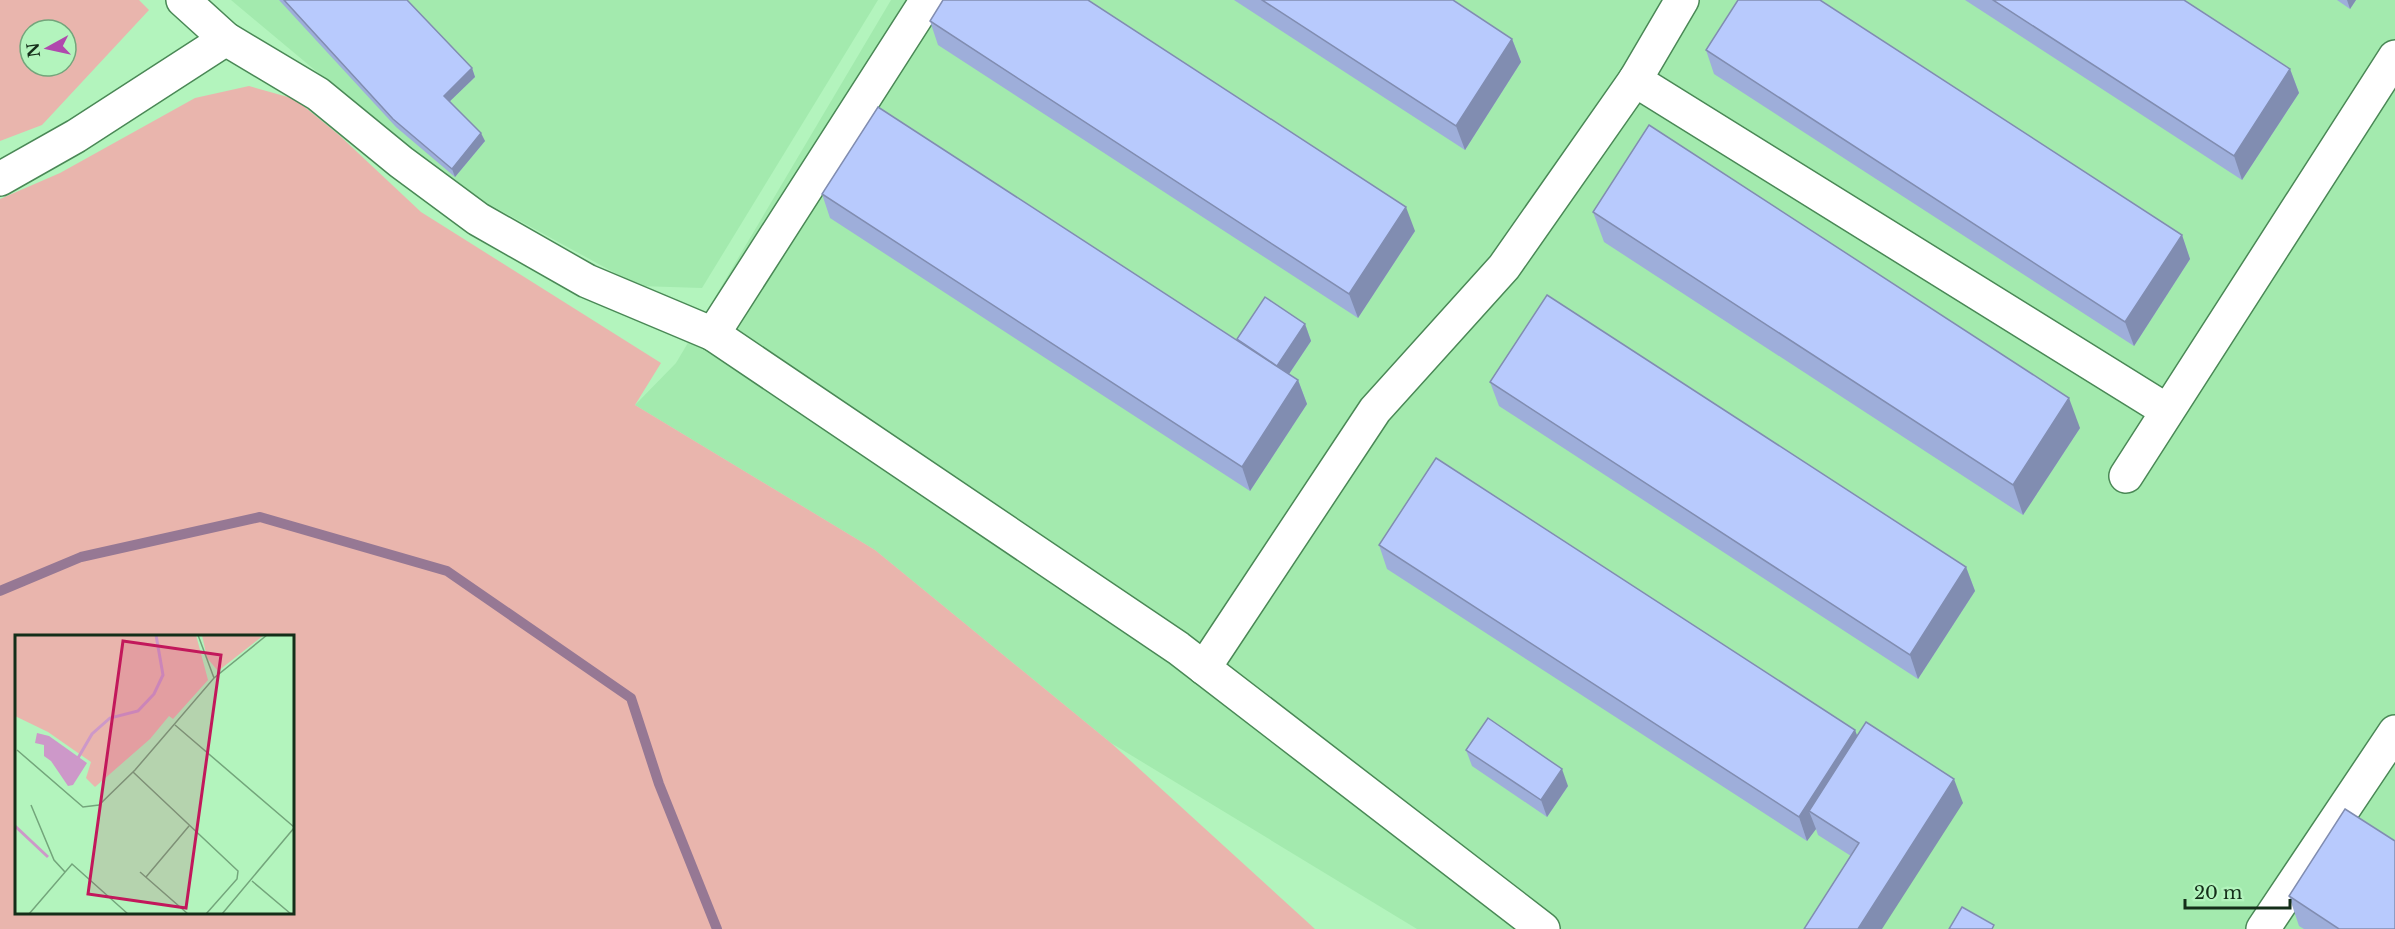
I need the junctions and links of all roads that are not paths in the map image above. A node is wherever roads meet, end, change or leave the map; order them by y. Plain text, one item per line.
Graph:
1 (183, 0) edge
2 (927, 0) edge
3 (1682, 0) edge
4 (226, 39) junction
5 (2395, 57) edge
6 (1635, 80) junction
7 (0, 179) edge
8 (713, 334) junction
9 (2166, 410) junction
10 (2126, 476) dead end
11 (1204, 668) junction
12 (2395, 732) edge
13 (1543, 929) edge
14 (2263, 929) edge

1 - 4 street
2 - 8 street
3 - 6 street
4 - 7 street
4 - 8 street
5 - 9 street
6 - 9 street
6 - 11 street
8 - 11 street
9 - 10 street
11 - 13 street
12 - 14 street

